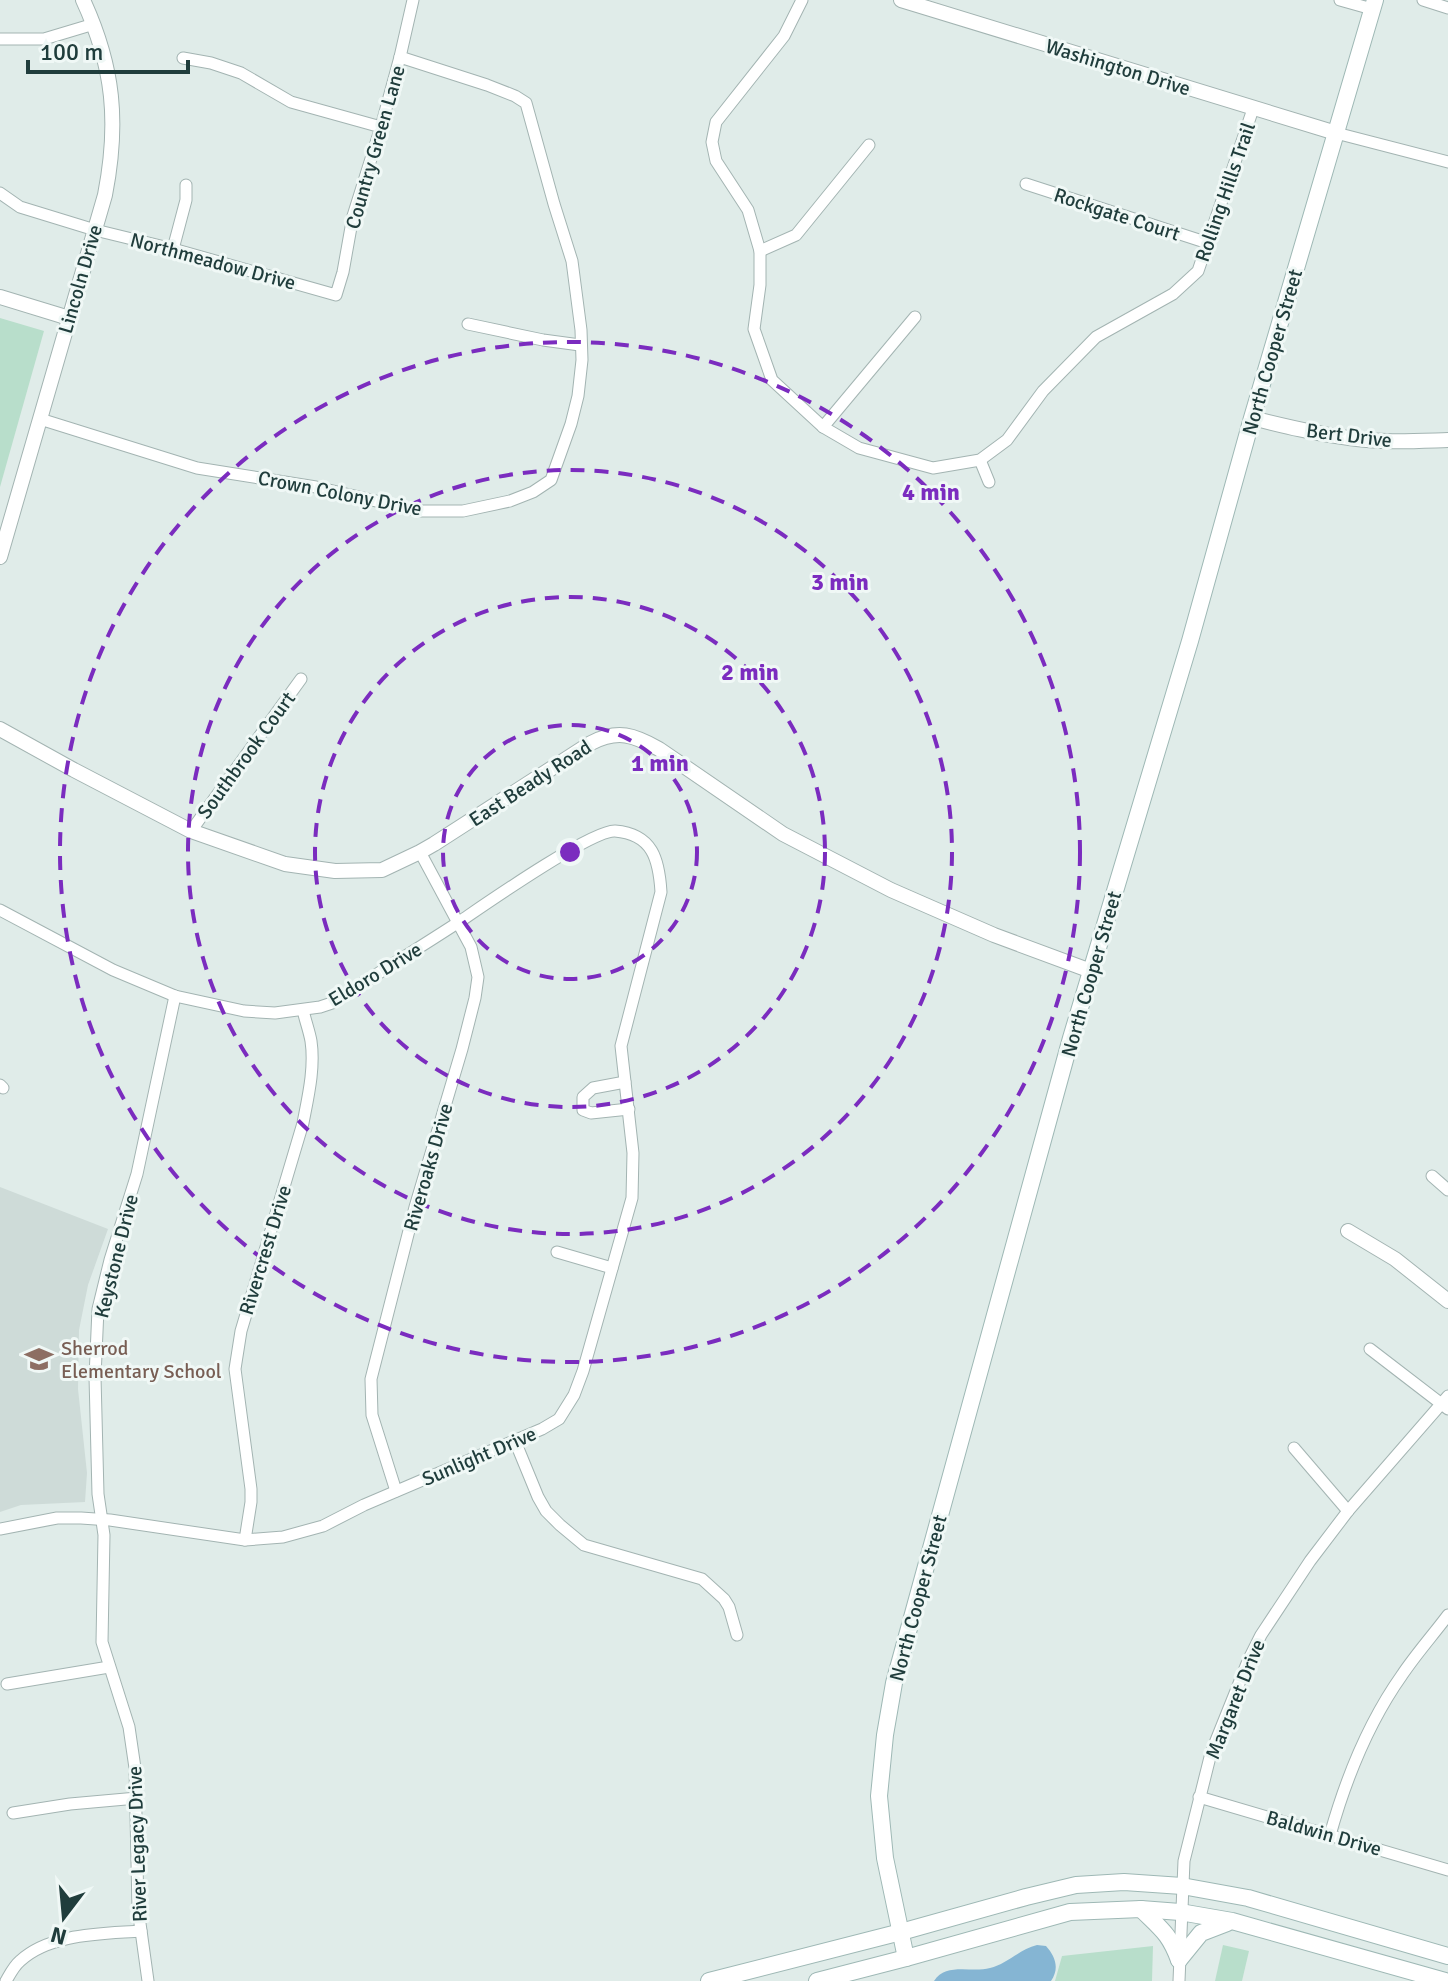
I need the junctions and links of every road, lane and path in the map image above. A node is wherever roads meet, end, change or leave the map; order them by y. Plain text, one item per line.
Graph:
1 (83, 0) edge
2 (413, 0) edge
3 (802, 0) edge
4 (901, 0) edge
5 (1340, 0) edge
6 (1423, 0) edge
7 (1374, 5) edge
8 (1448, 8) edge
9 (94, 24) junction
10 (0, 39) edge
11 (400, 57) junction
12 (183, 58) dead end
13 (1253, 109) junction
14 (381, 127) junction
15 (1336, 133) junction
16 (869, 145) dead end
17 (1448, 162) edge
18 (1026, 184) dead end
19 (186, 185) dead end
20 (0, 193) edge
21 (95, 230) junction
22 (1208, 243) junction
23 (173, 249) junction
24 (760, 251) junction
25 (336, 295) joint
26 (0, 297) edge
27 (915, 317) dead end
28 (69, 318) junction
29 (468, 324) dead end
30 (580, 345) junction
31 (1252, 418) junction
32 (40, 419) junction
33 (823, 427) junction
34 (1448, 440) edge
35 (980, 460) junction
36 (989, 482) dead end
37 (0, 557) edge
38 (301, 679) dead end
39 (0, 729) edge
40 (191, 831) junction
41 (644, 841) joint
42 (420, 852) junction
43 (0, 910) edge
44 (458, 922) junction
45 (1091, 971) junction
46 (175, 996) junction
47 (303, 1010) junction
48 (625, 1082) junction
49 (629, 1109) junction
50 (1432, 1176) dead end
51 (1448, 1190) edge
52 (1348, 1231) dead end
53 (557, 1252) dead end
54 (612, 1268) junction
55 (1448, 1301) edge
56 (1370, 1349) dead end
57 (1446, 1403) edge
58 (515, 1441) junction
59 (1294, 1448) dead end
60 (396, 1491) junction
61 (1348, 1511) junction
62 (100, 1519) junction
63 (0, 1529) edge
64 (245, 1540) junction
65 (1448, 1615) edge
66 (737, 1635) dead end
67 (109, 1667) junction
68 (7, 1684) dead end
69 (1199, 1797) junction
70 (137, 1798) junction
71 (13, 1813) dead end
72 (1330, 1835) junction
73 (1448, 1870) edge
74 (1182, 1886) junction
75 (1141, 1909) junction
76 (1180, 1912) junction
77 (1232, 1921) junction
78 (141, 1931) junction
79 (901, 1932) junction
80 (1448, 1956) edge
81 (906, 1958) junction
82 (1179, 1960) junction
83 (6, 1981) edge
84 (148, 1981) edge
85 (709, 1981) edge
86 (817, 1981) edge
87 (1179, 1981) edge
88 (1445, 1981) edge

1 - 9 street, Lincoln Drive
2 - 11 street, Country Green Lane
3 - 24 street, Rolling Hills Trail
4 - 13 street, Washington Drive
5 - 7 street
6 - 8 street
7 - 15 main road, North Cooper Street
9 - 10 street
9 - 21 street, Lincoln Drive
11 - 14 street, Country Green Lane
11 - 30 street, Crown Colony Drive
12 - 14 street
13 - 15 street, Washington Drive
13 - 22 street, Rolling Hills Trail
14 - 25 street, Country Green Lane
15 - 17 street
15 - 31 main road, North Cooper Street
16 - 24 street
18 - 22 street, Rockgate Court
19 - 23 street
20 - 21 street, Northmeadow Drive
21 - 23 street, Northmeadow Drive
21 - 28 street, Lincoln Drive
22 - 35 street, Rolling Hills Trail
23 - 25 street, Northmeadow Drive
24 - 33 street, Rolling Hills Trail
26 - 28 street
27 - 33 street
28 - 32 street, Lincoln Drive
29 - 30 street
30 - 32 street, Crown Colony Drive
31 - 34 street, Bert Drive
31 - 45 main road, North Cooper Street
32 - 37 street, Lincoln Drive
33 - 35 street, Rolling Hills Trail
35 - 36 street
38 - 40 street, Southbrook Court
39 - 40 street, East Beady Road
40 - 42 street, East Beady Road
41 - 44 street, Eldoro Drive
41 - 48 street, Sunlight Drive
42 - 44 street, Riveroaks Drive
42 - 45 street, East Beady Road
43 - 46 street, Eldoro Drive
44 - 47 street, Eldoro Drive
44 - 60 street, Riveroaks Drive
45 - 79 main road, North Cooper Street
46 - 47 street, Eldoro Drive
46 - 62 street, Keystone Drive
47 - 64 street, Rivercrest Drive
48 - 49 street, Sunlight Drive
48 - 49 street
49 - 54 street, Sunlight Drive
50 - 51 street
52 - 55 street
53 - 54 street
54 - 58 street, Sunlight Drive
56 - 57 street
57 - 61 street, Margaret Drive
58 - 60 street, Sunlight Drive
58 - 66 street
59 - 61 street
60 - 64 street, Sunlight Drive
61 - 69 street, Margaret Drive
62 - 63 street, Sunlight Drive
62 - 64 street, Sunlight Drive
62 - 67 street, River Legacy Drive
65 - 72 street
67 - 68 street
67 - 70 street, River Legacy Drive
69 - 72 street, Baldwin Drive
69 - 74 street, Margaret Drive
70 - 71 street
70 - 78 street, River Legacy Drive
72 - 73 street, Baldwin Drive
74 - 76 street, Margaret Drive
74 - 79 main road
74 - 80 main road
75 - 76 main road
75 - 81 main road
75 - 82 main road
76 - 77 main road
76 - 82 street, Margaret Drive
77 - 82 main road
77 - 88 main road
78 - 83 street
78 - 84 street, River Legacy Drive
79 - 81 main road, North Cooper Street
79 - 85 main road
81 - 86 main road
82 - 87 street, Margaret Drive

